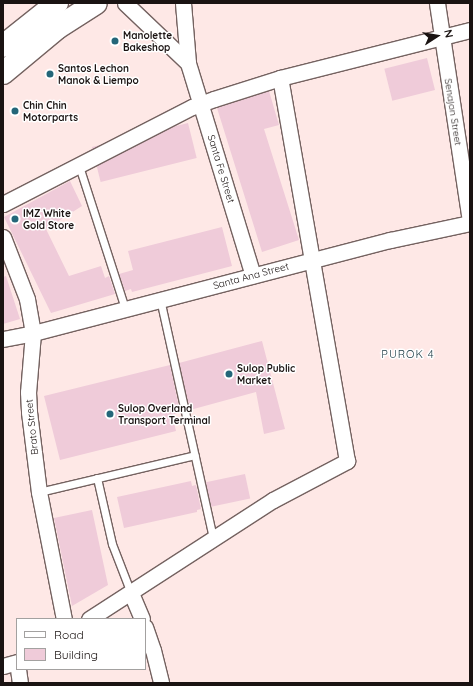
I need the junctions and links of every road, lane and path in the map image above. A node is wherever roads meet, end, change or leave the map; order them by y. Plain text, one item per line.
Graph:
1 (57, 3) edge
2 (96, 3) edge
3 (125, 3) edge
4 (183, 3) edge
5 (437, 3) edge
6 (470, 30) edge
7 (442, 36) junction
8 (3, 46) edge
9 (188, 64) junction
10 (3, 73) edge
11 (280, 78) junction
12 (201, 104) junction
13 (79, 166) junction
14 (3, 204) edge
15 (470, 221) edge
16 (3, 237) edge
17 (311, 260) junction
18 (254, 275) junction
19 (160, 299) junction
20 (125, 308) junction
21 (33, 333) junction
22 (3, 339) edge
23 (195, 455) junction
24 (97, 478) junction
25 (39, 492) junction
26 (213, 538) junction
27 (131, 593) junction
28 (64, 618) edge
29 (91, 618) edge
30 (142, 618) edge
31 (146, 630) edge
32 (14, 665) edge
33 (20, 683) edge
34 (162, 683) edge

1 - 8 highway
2 - 10 highway
3 - 9 street, Santa Fe Street
4 - 9 street, Santa Fe Street
5 - 7 street, Senajon Street
6 - 7 street
7 - 11 street
7 - 15 street, Senajon Street
9 - 12 street, Santa Fe Street
11 - 12 street
11 - 17 street
12 - 13 street
12 - 18 street, Santa Fe Street
13 - 14 street
13 - 20 lane
15 - 17 street, Santa Ana Street
16 - 21 street, Brato Street
17 - 18 street, Santa Ana Street
17 - 26 street
18 - 19 street, Santa Ana Street
19 - 20 street, Santa Ana Street
19 - 23 lane
20 - 21 street, Santa Ana Street
21 - 22 street, Santa Ana Street
21 - 25 street, Brato Street
23 - 24 lane
23 - 26 lane
24 - 25 lane
24 - 27 lane
25 - 28 street, Brato Street
26 - 27 street
27 - 29 street
27 - 30 street
31 - 34 street
32 - 33 street

